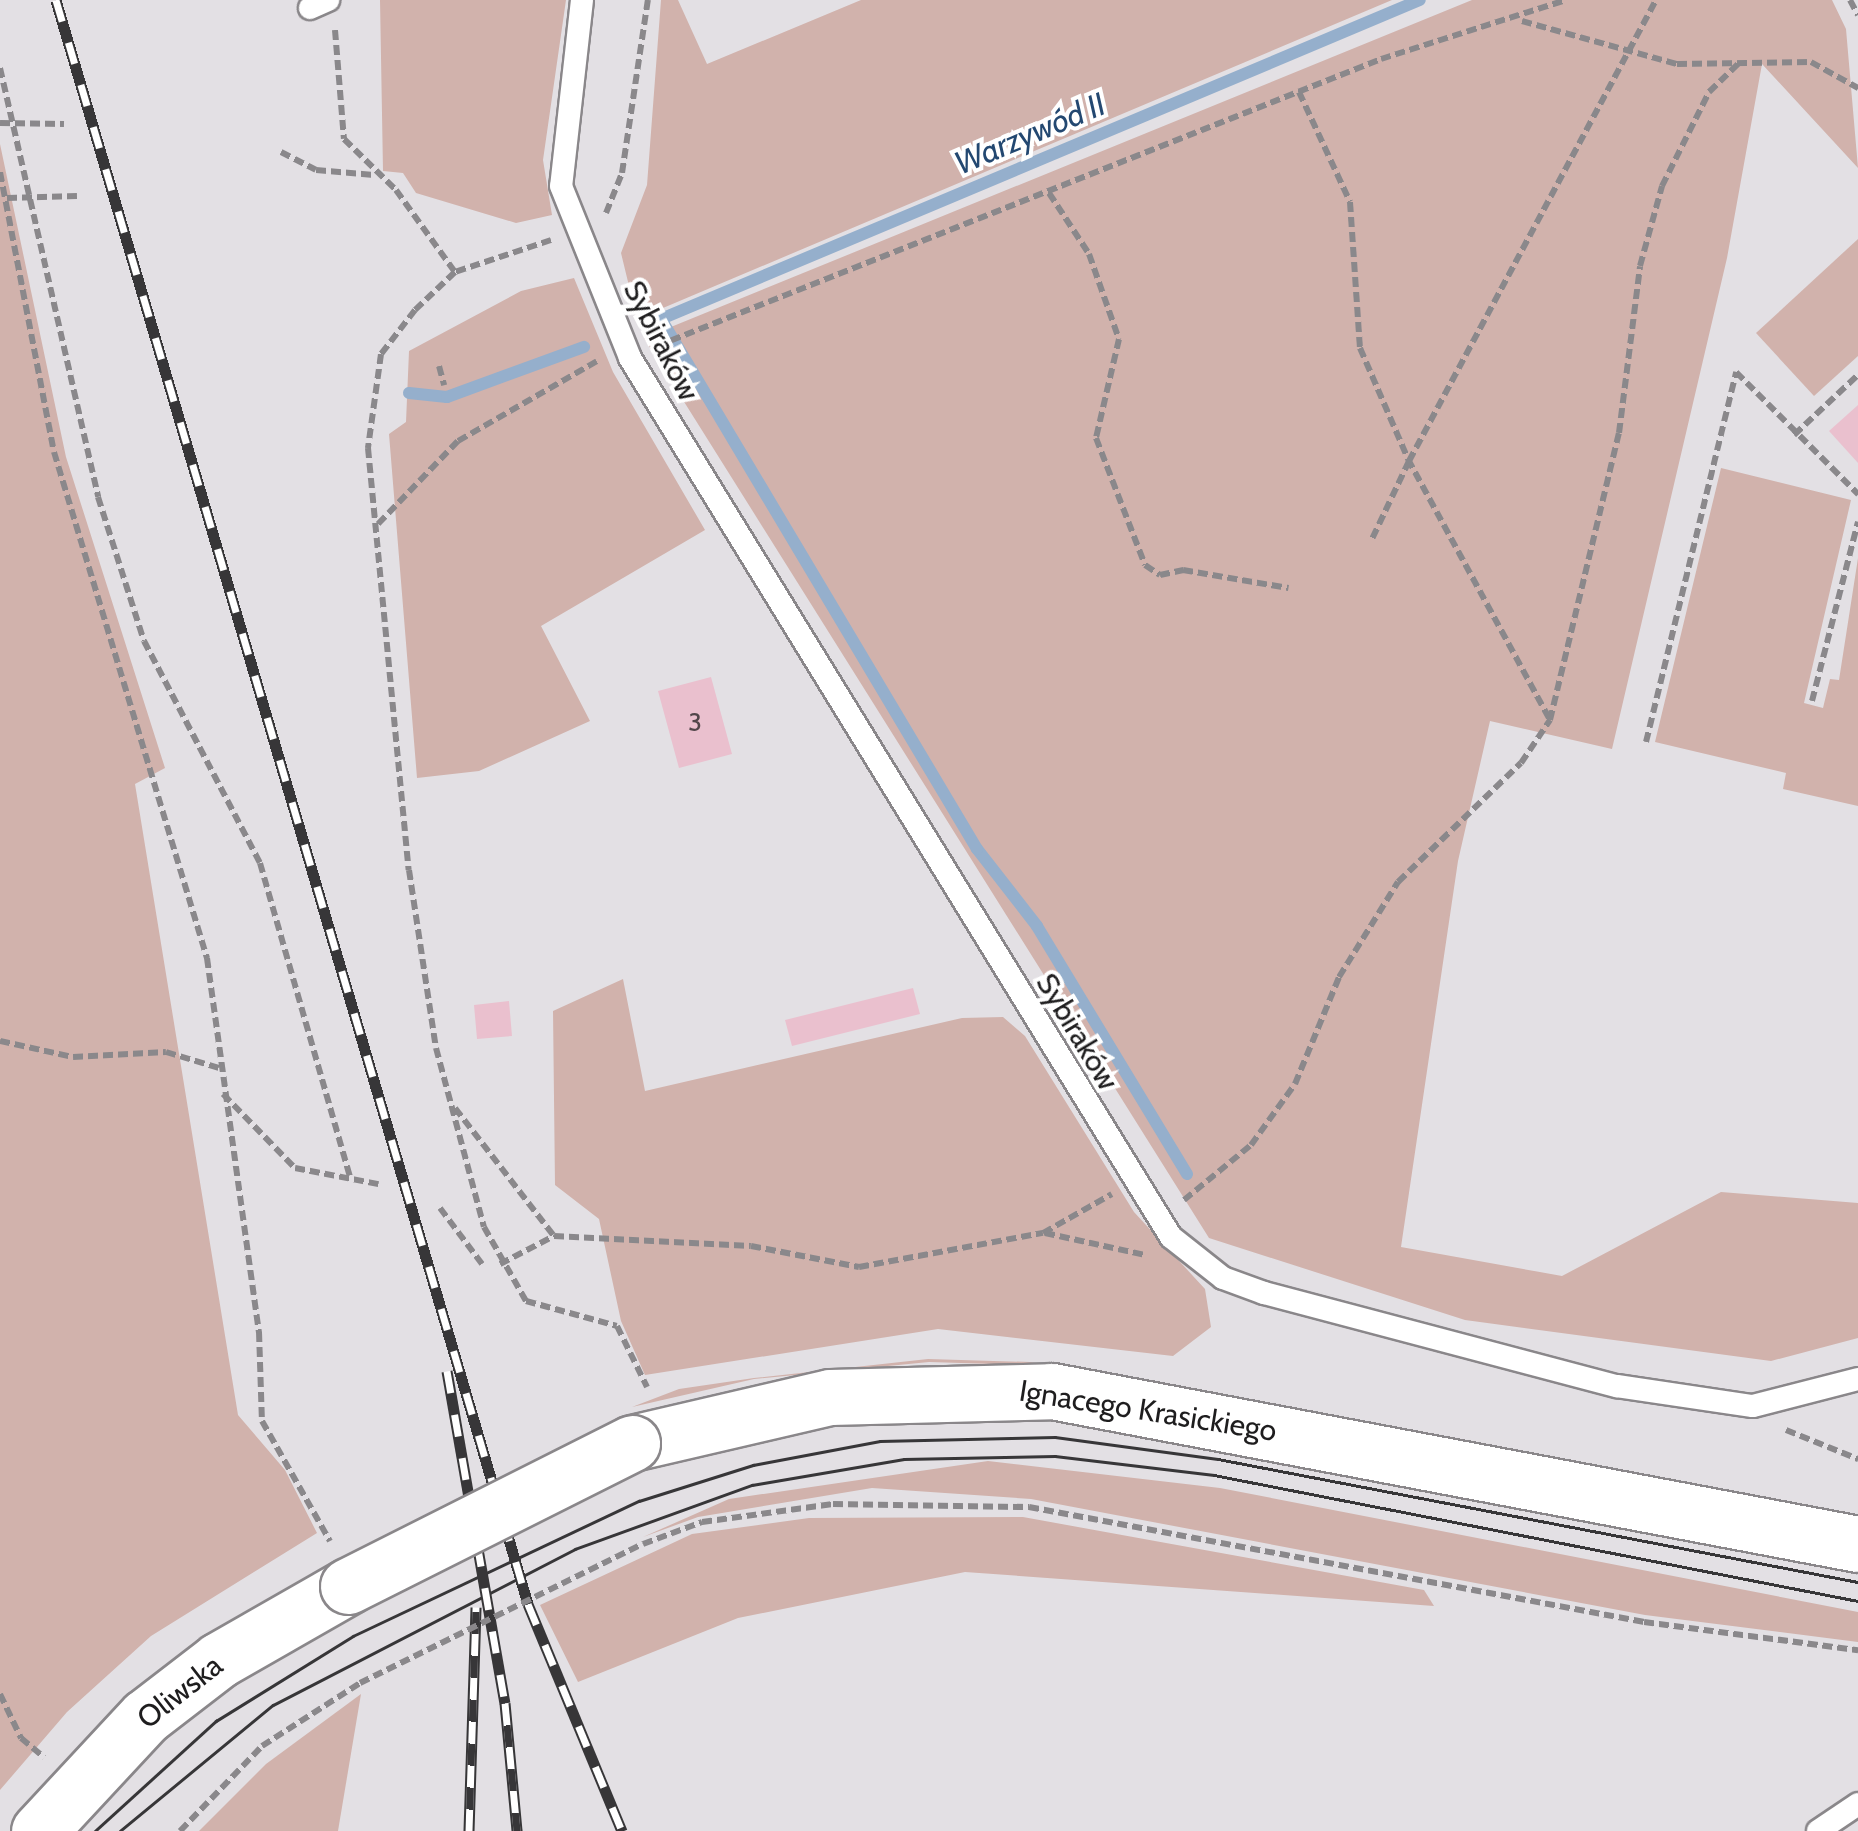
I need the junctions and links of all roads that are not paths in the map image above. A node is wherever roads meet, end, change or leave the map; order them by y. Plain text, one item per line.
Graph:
1 (582, 0) edge
2 (1858, 1379) edge
3 (1858, 1544) edge
4 (339, 1563) joint
5 (1858, 1804) edge
6 (39, 1831) edge
7 (1818, 1831) edge

1 - 2 lane, Sybiraków
3 - 4 street, Ignacego Krasickiego, bridge
4 - 6 street, Oliwska
5 - 7 lane

